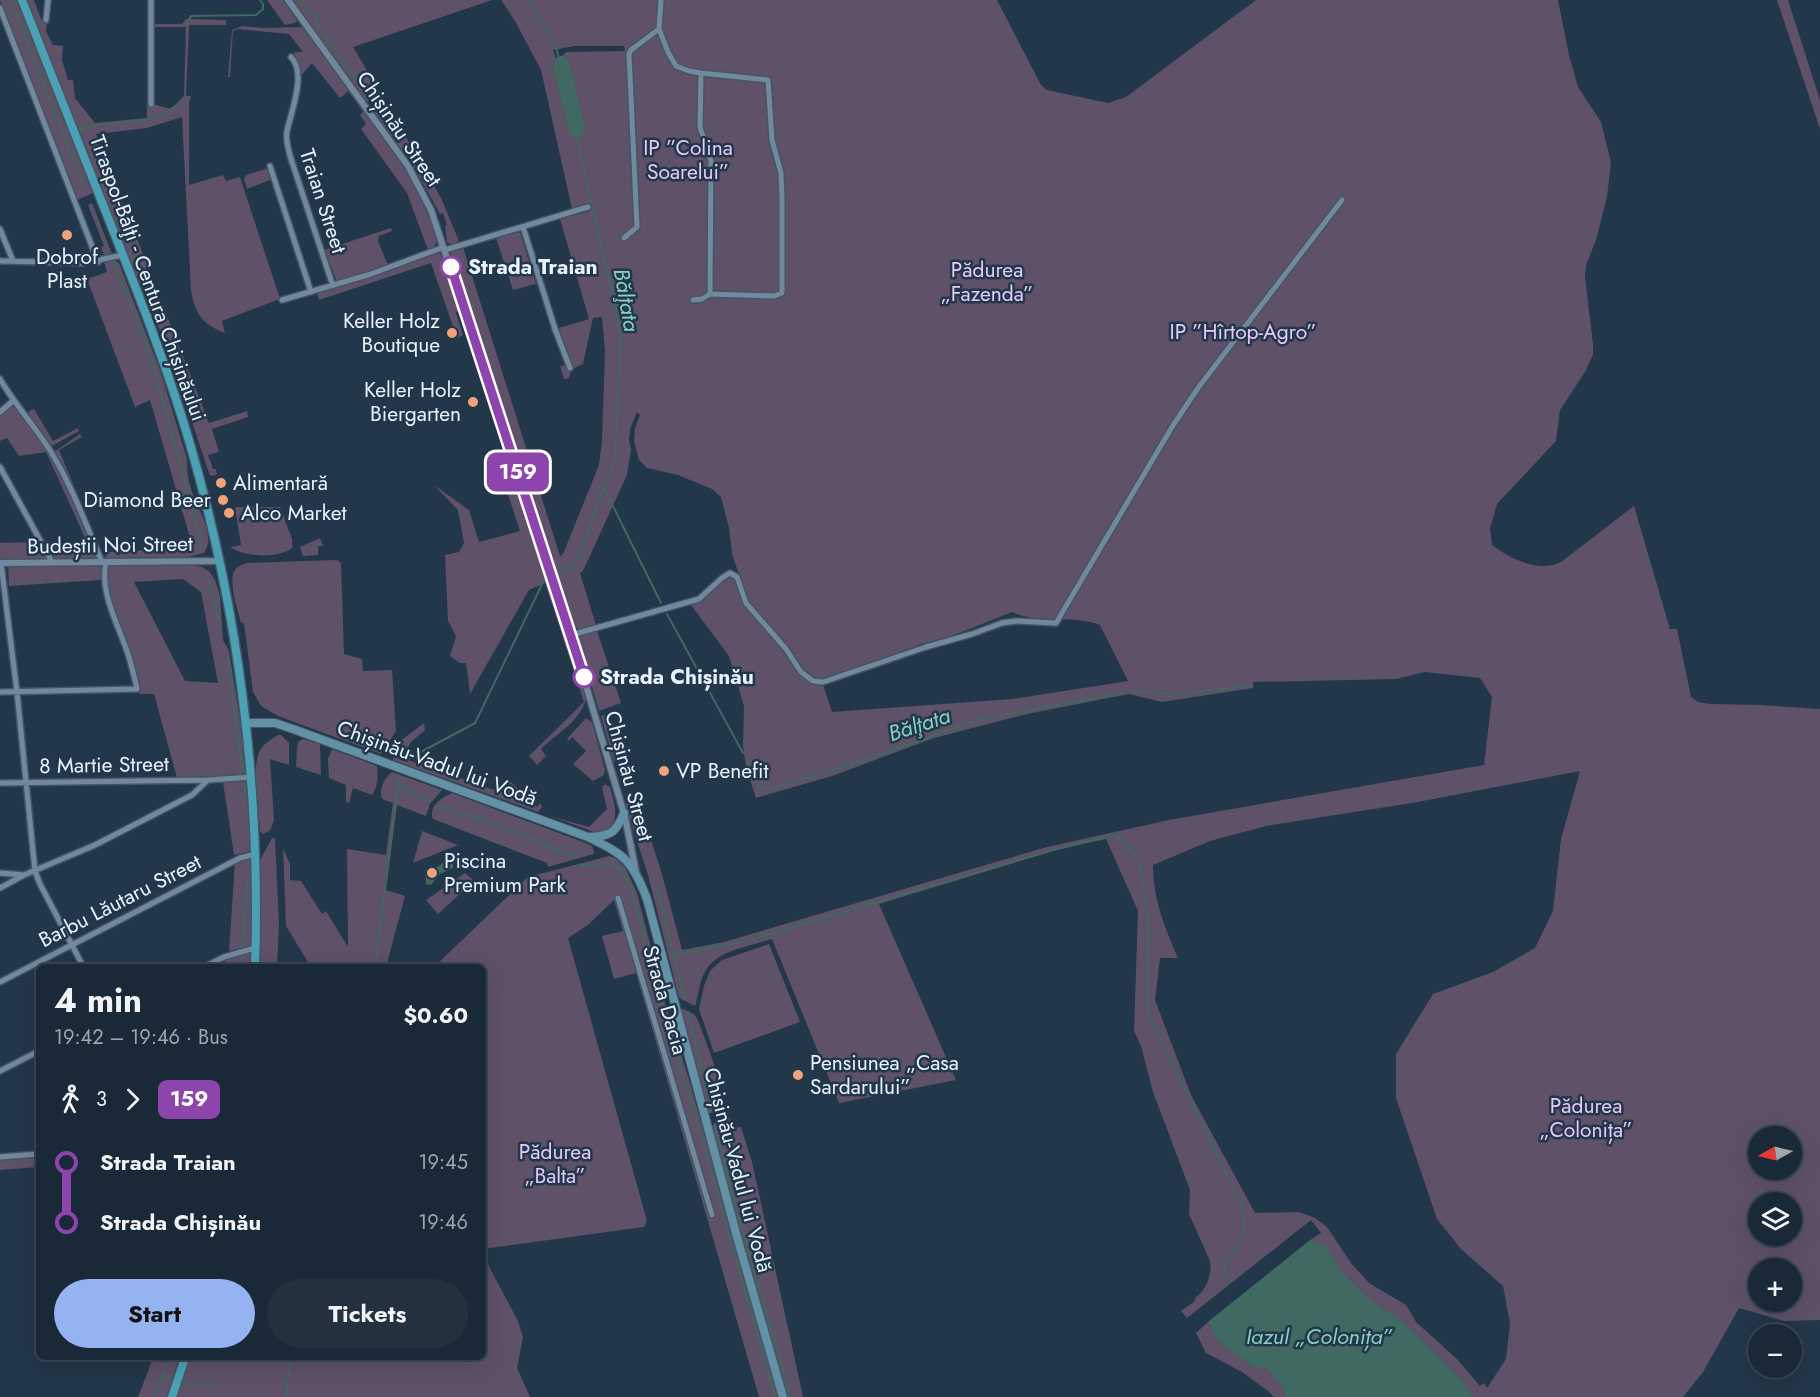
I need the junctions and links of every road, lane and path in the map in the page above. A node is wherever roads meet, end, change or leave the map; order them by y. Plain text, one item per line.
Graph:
1 (22, 0) edge
2 (48, 0) edge
3 (151, 0) edge
4 (288, 0) edge
5 (661, 0) edge
6 (0, 8) edge
7 (46, 20) dead end
8 (659, 29) junction
9 (291, 57) dead end
10 (700, 73) junction
11 (151, 104) dead end
12 (270, 166) dead end
13 (1342, 200) dead end
14 (588, 207) dead end
15 (523, 227) junction
16 (0, 230) edge
17 (624, 238) dead end
18 (445, 248) junction
19 (123, 255) junction
20 (0, 261) edge
21 (13, 261) junction
22 (98, 262) junction
23 (333, 286) junction
24 (311, 292) junction
25 (710, 294) junction
26 (282, 300) dead end
27 (693, 300) dead end
28 (570, 368) dead end
29 (0, 379) edge
30 (13, 401) junction
31 (0, 412) edge
32 (0, 467) edge
33 (219, 561) junction
34 (52, 562) junction
35 (104, 562) junction
36 (0, 563) edge
37 (572, 635) junction
38 (0, 692) edge
39 (17, 692) junction
40 (247, 723) junction
41 (252, 777) junction
42 (208, 780) junction
43 (0, 783) edge
44 (25, 783) junction
45 (624, 813) junction
46 (588, 837) junction
47 (256, 854) junction
48 (35, 871) junction
49 (0, 873) edge
50 (636, 874) junction
51 (24, 875) junction
52 (0, 888) edge
53 (618, 898) dead end
54 (71, 945) junction
55 (255, 948) junction
56 (82, 964) edge
57 (210, 964) edge
58 (255, 964) edge
59 (0, 981) edge
60 (36, 1053) edge
61 (0, 1071) edge
62 (36, 1154) edge
63 (0, 1157) edge
64 (712, 1215) dead end
65 (183, 1360) edge
66 (172, 1397) edge
67 (783, 1397) edge

1 - 19 highway, Tiraspol-Bălţi - Centura Chișinăului
2 - 7 street
3 - 11 street
4 - 18 street, Chișinău Street
5 - 8 street
6 - 22 street
8 - 10 street
8 - 17 street
9 - 23 street, Traian Street
10 - 25 street
10 - 25 street
12 - 24 street, Traian Street
13 - 37 street
14 - 15 street, Traian Street
15 - 18 street, Traian Street
15 - 28 street
16 - 21 street
18 - 23 street, Traian Street
18 - 37 street, Chișinău Street
19 - 22 street
19 - 33 highway, Tiraspol-Bălţi - Centura Chișinăului
20 - 21 street
21 - 22 street
23 - 24 street, Traian Street
24 - 26 street, Traian Street
25 - 27 street
29 - 30 street
30 - 31 street
30 - 35 street
32 - 34 street
33 - 35 street, Budeștii Noi Street
33 - 40 highway, Tiraspol-Bălţi - Centura Chișinăului
34 - 35 street, Budeștii Noi Street
34 - 36 street, Budeștii Noi Street
35 - 39 street
36 - 39 street
37 - 45 street, Chișinău Street
38 - 39 street
39 - 44 street
40 - 41 highway, Tiraspol-Bălţi - Centura Chișinăului
40 - 46 main road, Chișinău-Vadul lui Vodă
41 - 42 street, 8 Martie Street
41 - 47 highway, Tiraspol-Bălţi - Centura Chișinăului
42 - 44 street, 8 Martie Street
42 - 48 street
43 - 44 street, 8 Martie Street
44 - 48 street
45 - 46 main road
45 - 50 street, Chișinău Street
46 - 50 main road, Chișinău-Vadul lui Vodă
47 - 54 street, Barbu Lăutaru Street
47 - 55 highway, Tiraspol-Bălţi - Centura Chișinăului
48 - 51 street
48 - 54 street
49 - 51 street
50 - 67 main road, Chișinău-Vadul lui Vodă
51 - 52 street
53 - 64 street, Strada Dacia
54 - 56 street
54 - 59 street, Barbu Lăutaru Street
55 - 57 street
55 - 58 highway, Tiraspol-Bălţi - Centura Chișinăului
60 - 61 street
62 - 63 street
65 - 66 highway

